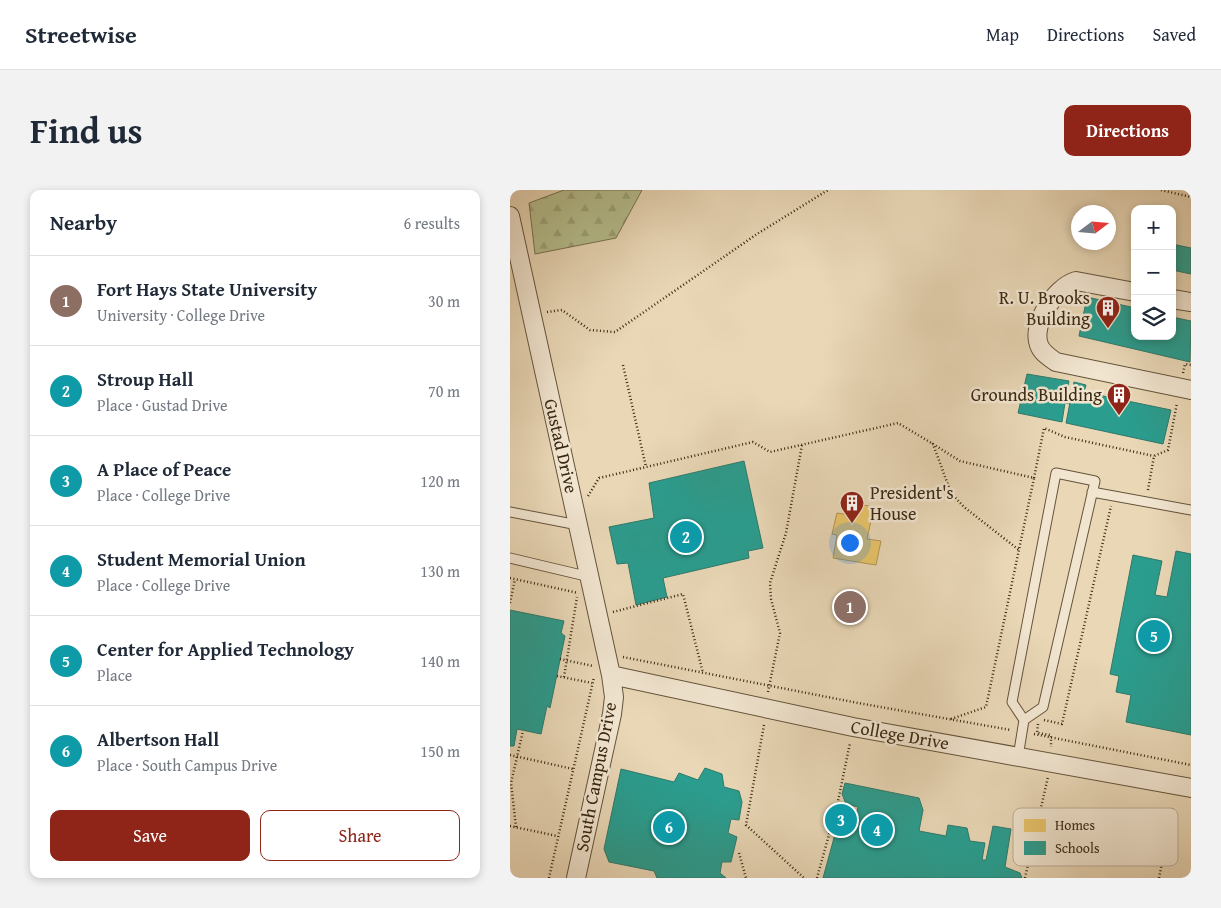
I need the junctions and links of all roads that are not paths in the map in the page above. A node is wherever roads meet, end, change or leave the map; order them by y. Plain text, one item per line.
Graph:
1 (510, 216) edge
2 (1131, 291) edge
3 (518, 296) edge
4 (1176, 300) edge
5 (1191, 302) edge
6 (1186, 389) edge
7 (1092, 492) junction
8 (1191, 510) edge
9 (510, 512) edge
10 (578, 525) junction
11 (510, 558) edge
12 (590, 577) junction
13 (603, 675) junction
14 (1024, 720) junction
15 (1018, 757) junction
16 (1191, 788) edge
17 (576, 878) edge

1 - 3 street, Gustad Drive
2 - 6 street
3 - 10 street, Gustad Drive
4 - 5 street
7 - 8 lane
7 - 14 lane
7 - 14 lane
9 - 10 lane
10 - 12 street, Gustad Drive
11 - 12 lane
12 - 13 street, Gustad Drive
13 - 15 street, College Drive
13 - 17 street, South Campus Drive
14 - 15 lane
15 - 16 street, College Drive

